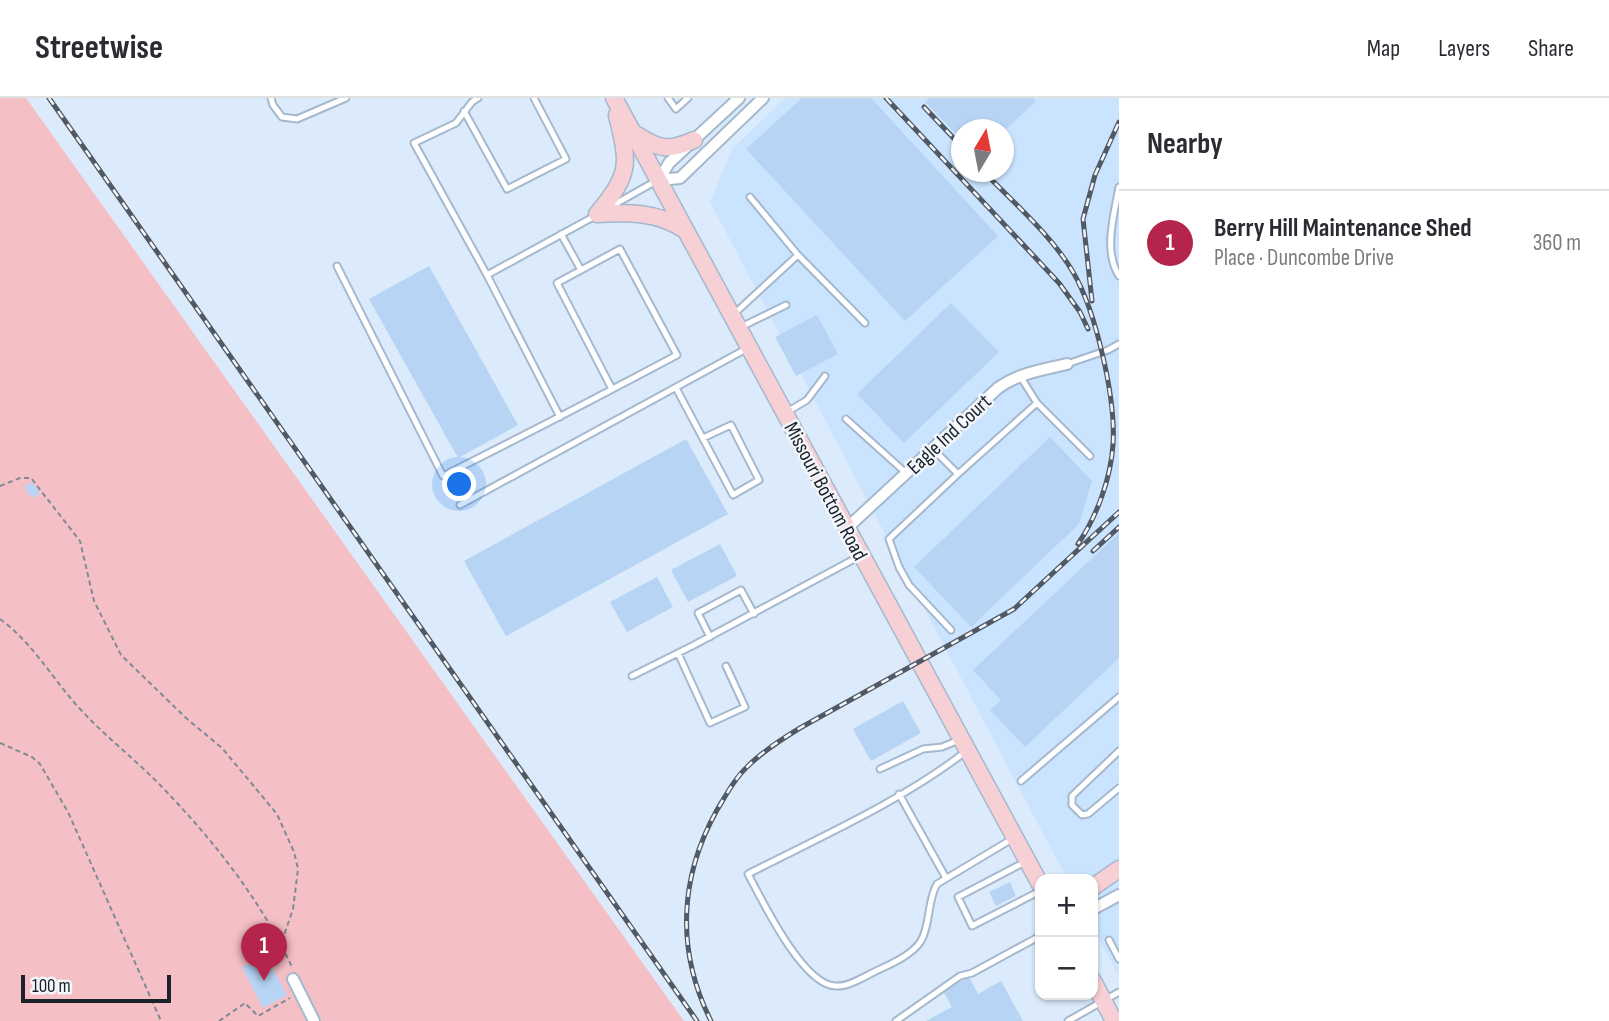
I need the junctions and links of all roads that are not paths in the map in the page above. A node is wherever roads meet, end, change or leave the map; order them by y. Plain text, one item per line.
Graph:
1 (271, 98) edge
2 (346, 98) edge
3 (478, 98) edge
4 (534, 98) edge
5 (613, 98) edge
6 (667, 98) edge
7 (688, 98) edge
8 (739, 98) edge
9 (763, 98) edge
10 (464, 111) junction
11 (635, 134) junction
12 (694, 140) junction
13 (659, 180) junction
14 (1119, 187) edge
15 (750, 197) dead end
16 (597, 214) junction
17 (686, 231) junction
18 (561, 234) junction
19 (798, 255) junction
20 (337, 266) dead end
21 (582, 270) junction
22 (486, 275) junction
23 (1119, 275) edge
24 (786, 305) dead end
25 (735, 322) junction
26 (865, 323) dead end
27 (1119, 344) edge
28 (749, 348) junction
29 (1067, 364) joint
30 (825, 376) dead end
31 (1020, 376) junction
32 (676, 388) junction
33 (612, 389) junction
34 (1037, 403) junction
35 (785, 414) junction
36 (560, 417) junction
37 (846, 419) dead end
38 (703, 439) junction
39 (933, 449) junction
40 (1090, 456) dead end
41 (907, 473) junction
42 (958, 474) junction
43 (460, 505) dead end
44 (846, 529) junction
45 (861, 556) junction
46 (754, 614) junction
47 (951, 630) dead end
48 (710, 637) junction
49 (678, 653) junction
50 (726, 666) dead end
51 (632, 676) dead end
52 (1119, 697) edge
53 (965, 744) junction
54 (1119, 751) edge
55 (880, 769) dead end
56 (1021, 780) dead end
57 (1119, 788) edge
58 (899, 794) junction
59 (1015, 837) junction
60 (1028, 860) junction
61 (1119, 871) edge
62 (1035, 874) edge
63 (946, 878) junction
64 (1098, 884) edge
65 (1035, 886) edge
66 (1098, 892) edge
67 (1119, 895) edge
68 (1098, 906) edge
69 (1038, 937) edge
70 (1109, 940) dead end
71 (1119, 959) edge
72 (293, 979) road end
73 (1098, 990) edge
74 (1119, 992) edge
75 (1103, 1000) junction
76 (314, 1021) edge
77 (897, 1021) edge
78 (1068, 1021) edge
79 (1114, 1021) edge

1 - 2 lane
3 - 10 lane
4 - 10 lane
5 - 11 street, Missouri Bottom Road
5 - 16 street
6 - 7 lane
8 - 12 street
9 - 13 street
10 - 22 lane
11 - 12 street
11 - 13 street, Missouri Bottom Road
12 - 13 street
13 - 16 lane
13 - 17 street, Missouri Bottom Road
14 - 23 lane
15 - 19 lane
16 - 17 street
16 - 18 lane
17 - 25 street, Missouri Bottom Road
18 - 21 lane
18 - 22 lane
19 - 25 lane
19 - 26 lane
20 - 36 lane
21 - 33 lane
21 - 33 lane
22 - 36 lane
24 - 25 lane
25 - 28 street, Missouri Bottom Road
27 - 29 lane
28 - 32 lane
28 - 35 street, Missouri Bottom Road
29 - 31 street, Eagle Ind Court
30 - 35 lane
31 - 34 lane
31 - 39 street, Eagle Ind Court
32 - 38 lane
32 - 43 lane
33 - 36 lane
34 - 40 lane
34 - 42 lane
35 - 44 street, Missouri Bottom Road
37 - 41 lane
38 - 38 lane
39 - 41 street, Eagle Ind Court
39 - 42 lane
41 - 44 street, Eagle Ind Court
42 - 47 lane
44 - 45 street, Missouri Bottom Road
45 - 46 lane
45 - 53 street, Missouri Bottom Road
46 - 48 lane
46 - 48 lane
48 - 49 lane
49 - 50 lane
49 - 51 lane
52 - 56 lane
53 - 55 lane
53 - 58 lane
53 - 59 street, Missouri Bottom Road
54 - 57 lane
58 - 63 lane
58 - 63 lane
59 - 60 street, Missouri Bottom Road
59 - 63 lane
60 - 62 street, Missouri Bottom Road
60 - 65 lane
61 - 64 street
61 - 66 street
67 - 68 street
69 - 77 lane
70 - 71 lane
72 - 76 street
73 - 75 street
74 - 75 lane
75 - 78 lane
75 - 79 street

